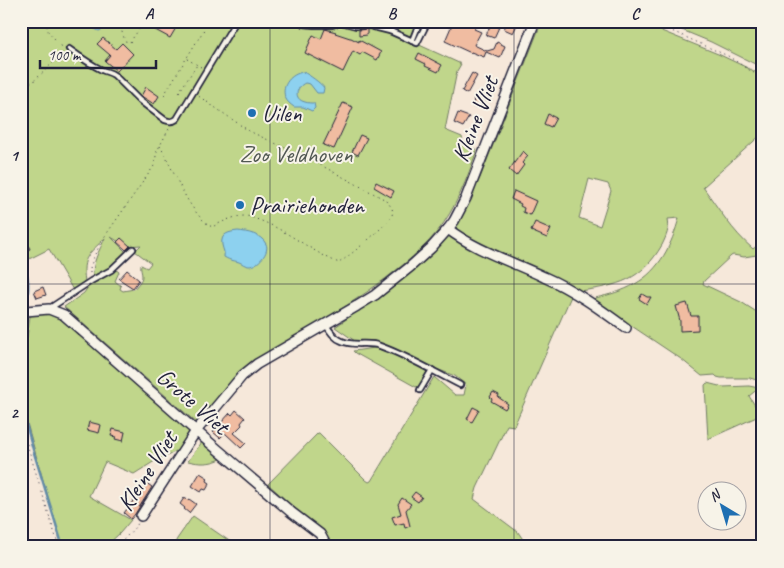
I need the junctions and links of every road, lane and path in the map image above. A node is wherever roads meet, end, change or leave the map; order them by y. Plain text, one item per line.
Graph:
1 (47, 21) edge
2 (112, 21) edge
3 (139, 21) edge
4 (236, 21) edge
5 (299, 21) edge
6 (395, 21) edge
7 (420, 21) edge
8 (428, 21) edge
9 (535, 21) edge
10 (644, 21) edge
11 (751, 21) edge
12 (341, 22) edge
13 (208, 23) dead end
14 (390, 31) junction
15 (763, 33) edge
16 (412, 41) junction
17 (69, 49) dead end
18 (186, 58) junction
19 (196, 65) junction
20 (206, 70) junction
21 (763, 79) edge
22 (21, 87) edge
23 (179, 92) dead end
24 (193, 92) junction
25 (164, 95) dead end
26 (174, 121) junction
27 (160, 146) junction
28 (448, 230) junction
29 (133, 249) dead end
30 (21, 270) edge
31 (90, 282) junction
32 (21, 307) edge
33 (49, 309) junction
34 (21, 312) edge
35 (326, 325) junction
36 (626, 328) dead end
37 (432, 370) junction
38 (460, 385) dead end
39 (420, 390) dead end
40 (21, 425) edge
41 (196, 431) junction
42 (141, 516) joint
43 (59, 547) edge
44 (117, 547) edge
45 (327, 547) edge

1 - 22 path
2 - 3 path
4 - 20 lane
5 - 12 lane
6 - 14 lane
7 - 16 lane
8 - 16 lane
9 - 28 street, Kleine Vliet
10 - 21 path
11 - 15 path
12 - 14 lane
13 - 18 path
14 - 16 lane
17 - 26 lane
18 - 19 path
18 - 25 path
19 - 20 path
19 - 23 path
20 - 24 lane
24 - 26 lane
24 - 27 path
26 - 27 path
27 - 31 path
28 - 35 street, Kleine Vliet
28 - 36 street
29 - 31 lane
30 - 32 path
31 - 33 lane
33 - 34 street
33 - 41 street, Grote Vliet
35 - 37 lane
35 - 41 street, Kleine Vliet
37 - 38 lane
37 - 39 lane
40 - 43 path
41 - 42 street, Kleine Vliet
41 - 45 street, Grote Vliet
42 - 44 path, Kleine Vliet

